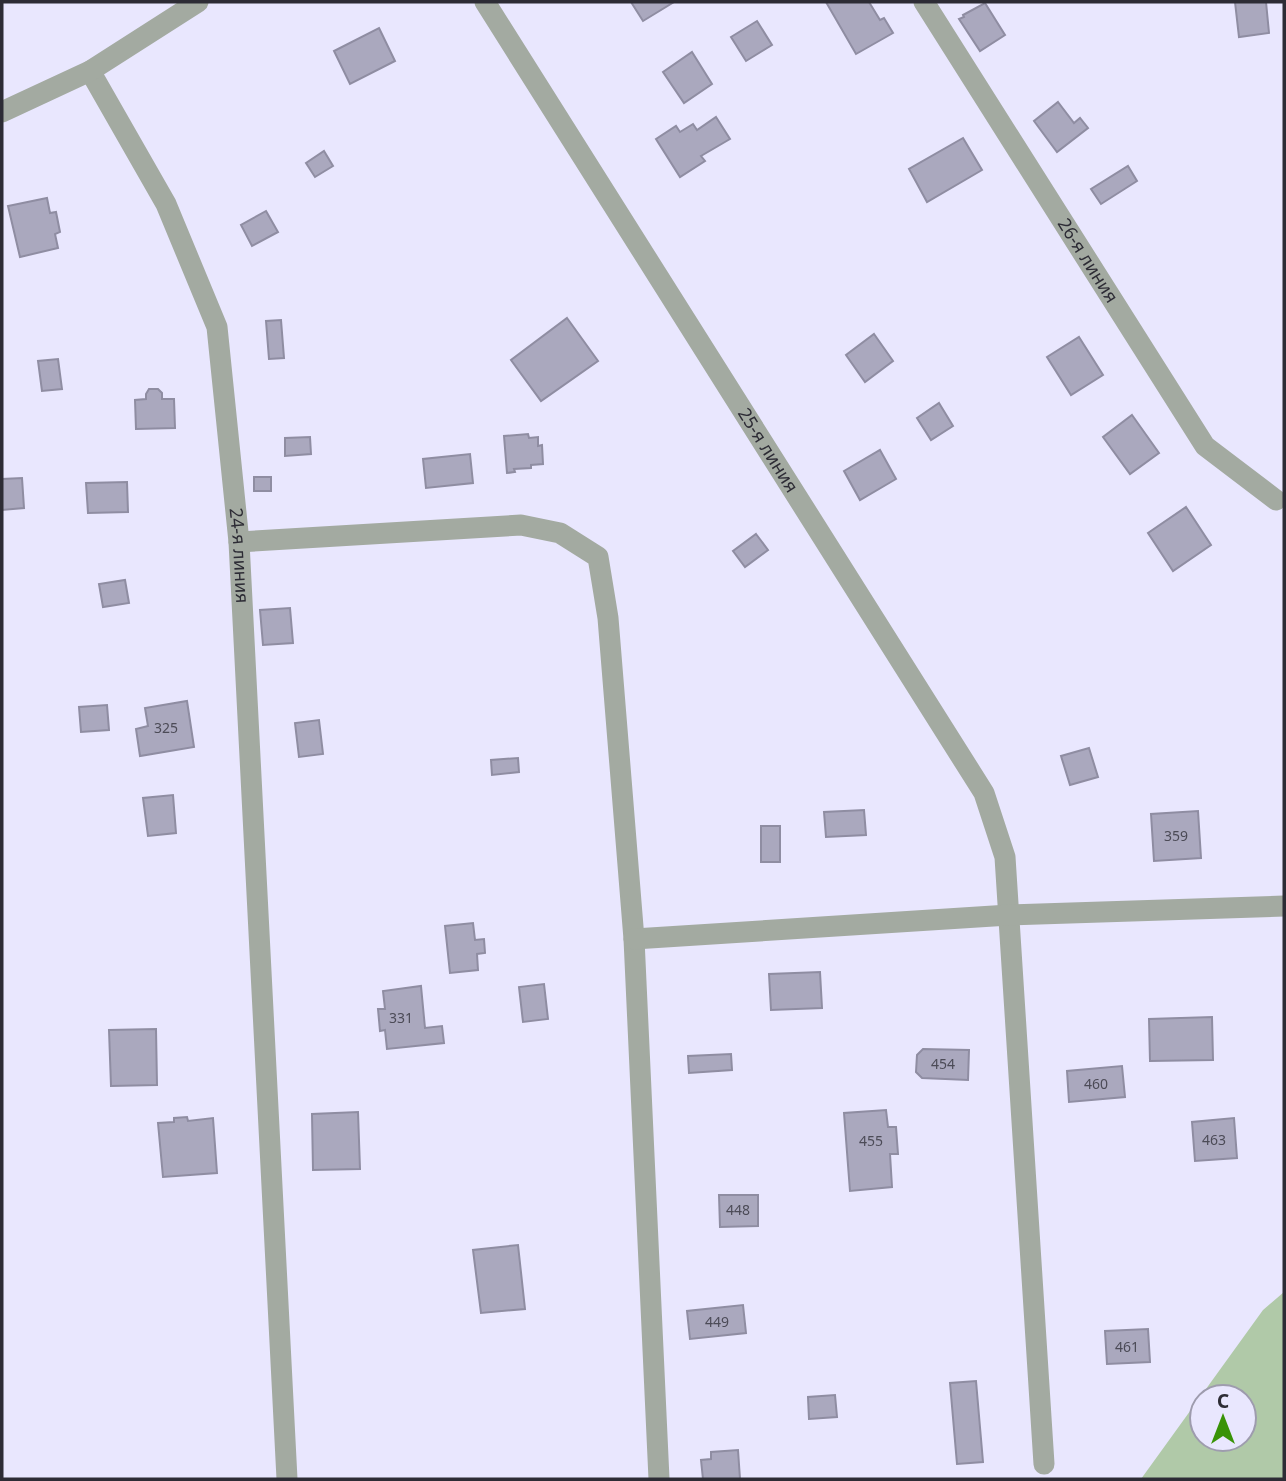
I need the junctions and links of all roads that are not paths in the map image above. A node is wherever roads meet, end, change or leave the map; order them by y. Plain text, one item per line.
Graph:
1 (198, 2) edge
2 (485, 2) edge
3 (924, 2) edge
4 (90, 71) junction
5 (2, 112) edge
6 (1276, 500) dead end
7 (239, 542) junction
8 (1284, 906) edge
9 (1009, 915) junction
10 (634, 939) junction
11 (1044, 1464) dead end
12 (287, 1479) edge
13 (659, 1479) edge

1 - 4 street
2 - 9 street, 25-я линия
3 - 6 street, 26-я линия
4 - 5 street
4 - 7 street, 24-я линия
7 - 10 street
7 - 12 street, 24-я линия
8 - 9 street
9 - 10 street
9 - 11 street, 25-я линия
10 - 13 street

